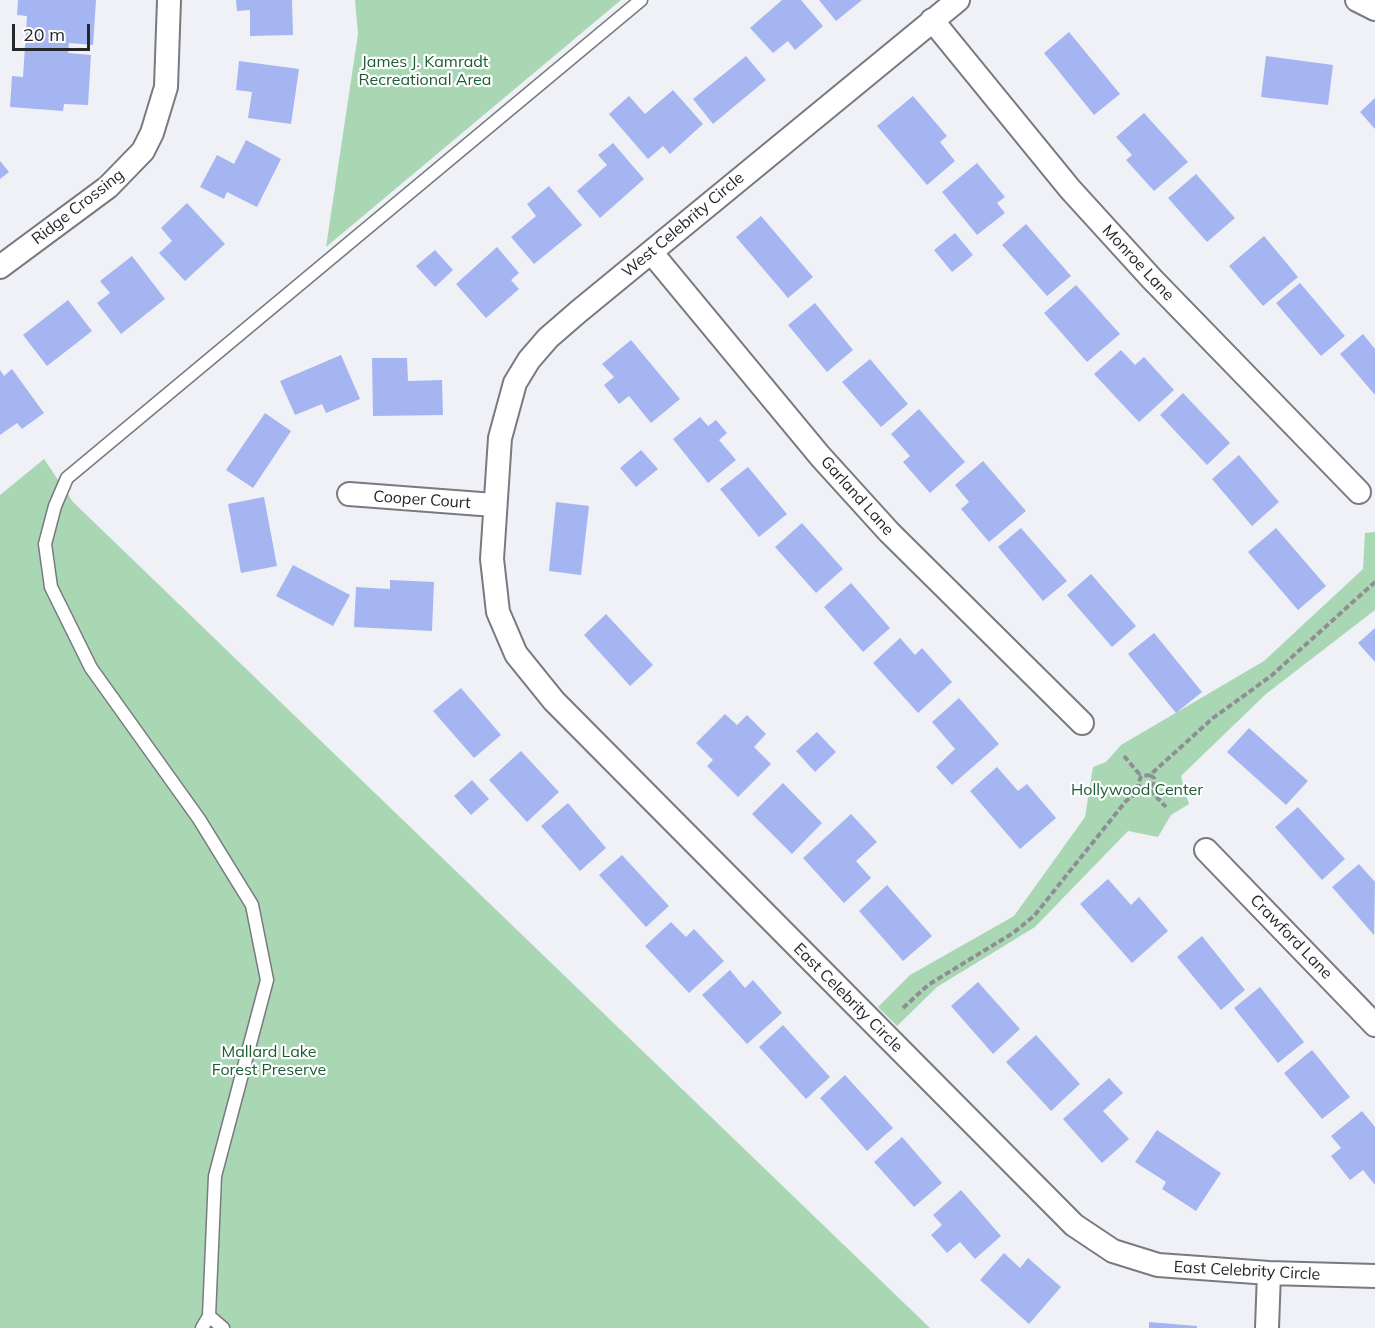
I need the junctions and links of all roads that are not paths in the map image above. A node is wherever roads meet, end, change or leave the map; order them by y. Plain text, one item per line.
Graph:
1 (169, 0) edge
2 (641, 0) edge
3 (958, 0) edge
4 (1356, 0) edge
5 (1375, 9) edge
6 (933, 20) junction
7 (651, 252) junction
8 (0, 267) edge
9 (1359, 492) dead end
10 (349, 494) dead end
11 (494, 505) junction
12 (1082, 723) dead end
13 (1206, 850) dead end
14 (1375, 1025) edge
15 (1269, 1273) junction
16 (1375, 1276) edge
17 (209, 1316) junction
18 (202, 1328) edge
19 (223, 1328) edge
20 (1267, 1328) edge

1 - 8 street, Ridge Crossing
2 - 17 lane
3 - 6 street, West Celebrity Circle
4 - 5 street
6 - 7 street, West Celebrity Circle
6 - 9 street, Monroe Lane
7 - 11 street, West Celebrity Circle
7 - 12 street, Garland Lane
10 - 11 street, Cooper Court
11 - 15 street, East Celebrity Circle
13 - 14 street, Crawford Lane
15 - 16 street, East Celebrity Circle
15 - 20 street
17 - 18 lane
17 - 19 lane

